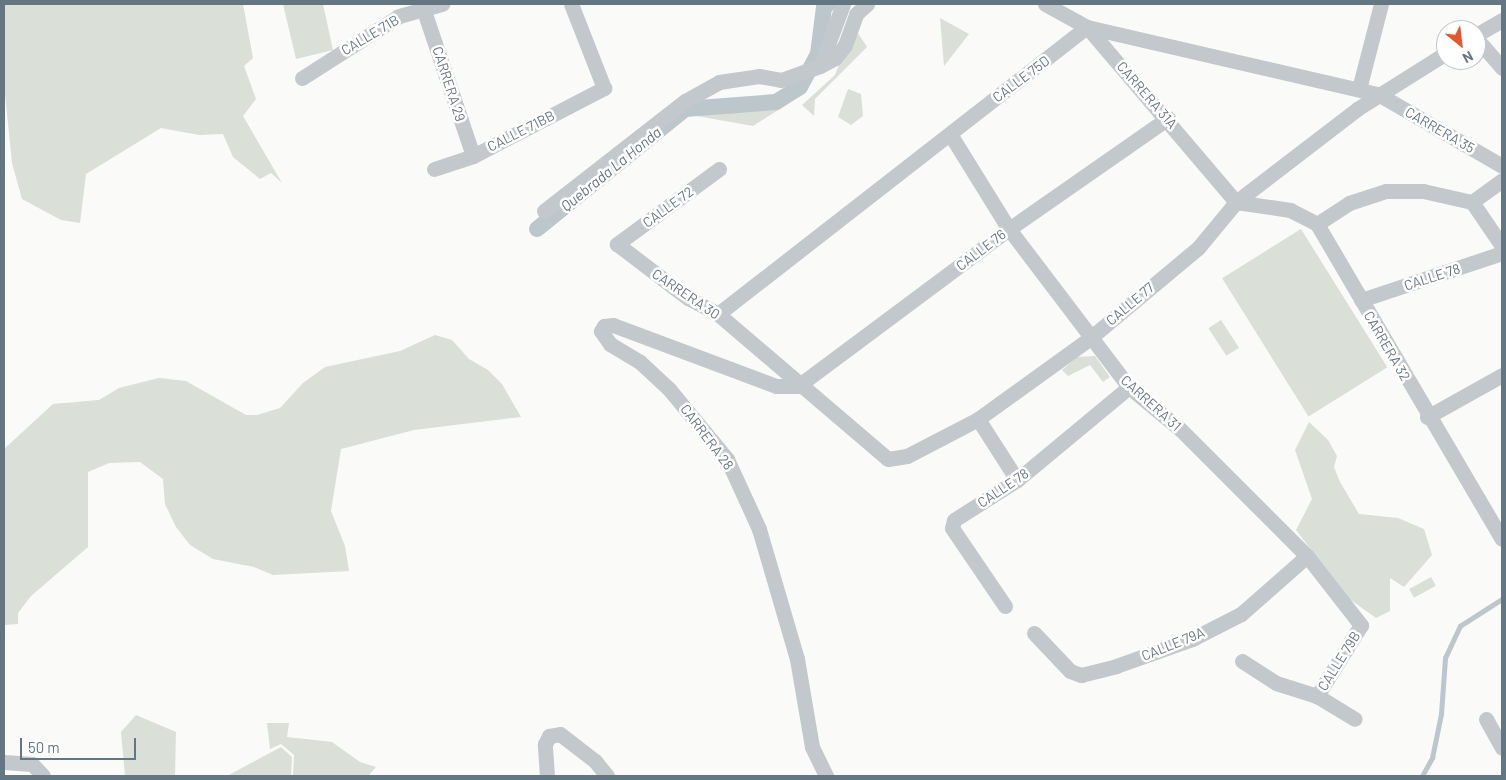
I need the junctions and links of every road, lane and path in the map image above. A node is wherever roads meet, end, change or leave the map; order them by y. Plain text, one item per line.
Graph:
1 (442, 4) edge
2 (571, 4) edge
3 (843, 4) edge
4 (867, 4) edge
5 (1045, 4) edge
6 (1381, 4) edge
7 (396, 10) edge
8 (424, 11) junction
9 (1502, 20) edge
10 (1087, 27) junction
11 (1486, 30) edge
12 (1486, 48) edge
13 (1436, 59) edge
14 (820, 66) junction
15 (1502, 68) edge
16 (302, 78) dead end
17 (1359, 89) junction
18 (1378, 94) junction
19 (1168, 118) junction
20 (950, 134) junction
21 (473, 156) junction
22 (1502, 166) edge
23 (434, 169) dead end
24 (719, 169) dead end
25 (1502, 180) edge
26 (1236, 202) junction
27 (1472, 202) junction
28 (544, 211) dead end
29 (1317, 224) junction
30 (1009, 229) junction
31 (617, 244) joint
32 (1502, 246) edge
33 (1502, 253) edge
34 (1361, 300) junction
35 (718, 314) junction
36 (1089, 339) junction
37 (1502, 375) edge
38 (798, 386) junction
39 (1129, 387) junction
40 (1427, 417) junction
41 (978, 419) junction
42 (1017, 480) junction
43 (1502, 539) edge
44 (1307, 556) junction
45 (1005, 606) dead end
46 (1361, 625) joint
47 (1034, 633) dead end
48 (1242, 661) dead end
49 (1317, 696) junction
50 (1355, 719) dead end
51 (1486, 719) dead end
52 (1502, 748) edge
53 (4, 762) edge
54 (43, 776) edge
55 (547, 776) edge
56 (606, 776) edge
57 (826, 776) edge

1 - 8 street, CALLE 71B
2 - 21 street, CALLE 71BB
3 - 14 street
4 - 14 street
5 - 10 street, CARRERA 31A
6 - 17 street
7 - 8 street, CALLE 71B
7 - 16 street, CALLE 71B
8 - 21 street, CARRERA 29
9 - 11 street
10 - 17 street
10 - 19 street, CARRERA 31A
10 - 20 street, CALLE 75D
12 - 15 street
13 - 18 street, CALLE 77
14 - 28 street
17 - 18 street
18 - 22 street, CARRERA 35
18 - 26 street, CALLE 77
19 - 26 street, CARRERA 31A
19 - 30 street, CALLE 76
20 - 30 street, CARRERA 31
20 - 35 street, CALLE 75D
21 - 23 street, CALLE 71BB
24 - 31 street, CALLE 72
25 - 27 street
26 - 29 street
26 - 36 street, CALLE 77
27 - 29 street
27 - 32 street
29 - 34 street, CARRERA 32
30 - 36 street, CARRERA 31
30 - 38 street, CALLE 76
31 - 35 street, CARRERA 30
33 - 34 street, CALLE 78
34 - 40 street, CARRERA 32
35 - 38 street, CARRERA 30
36 - 39 street, CARRERA 31
36 - 41 street, CALLE 77
37 - 40 street
38 - 41 street, CALLE 77
38 - 57 street, CARRERA 28
39 - 42 street, CALLE 78
39 - 44 street, CARRERA 31
40 - 43 street, CARRERA 32
41 - 42 street
42 - 45 street, CALLE 78
44 - 46 street, CARRERA 31
44 - 47 street, CALLE 79A
46 - 49 street, CALLE 79B
48 - 49 street
49 - 50 street
51 - 52 street
53 - 54 street
55 - 56 street

